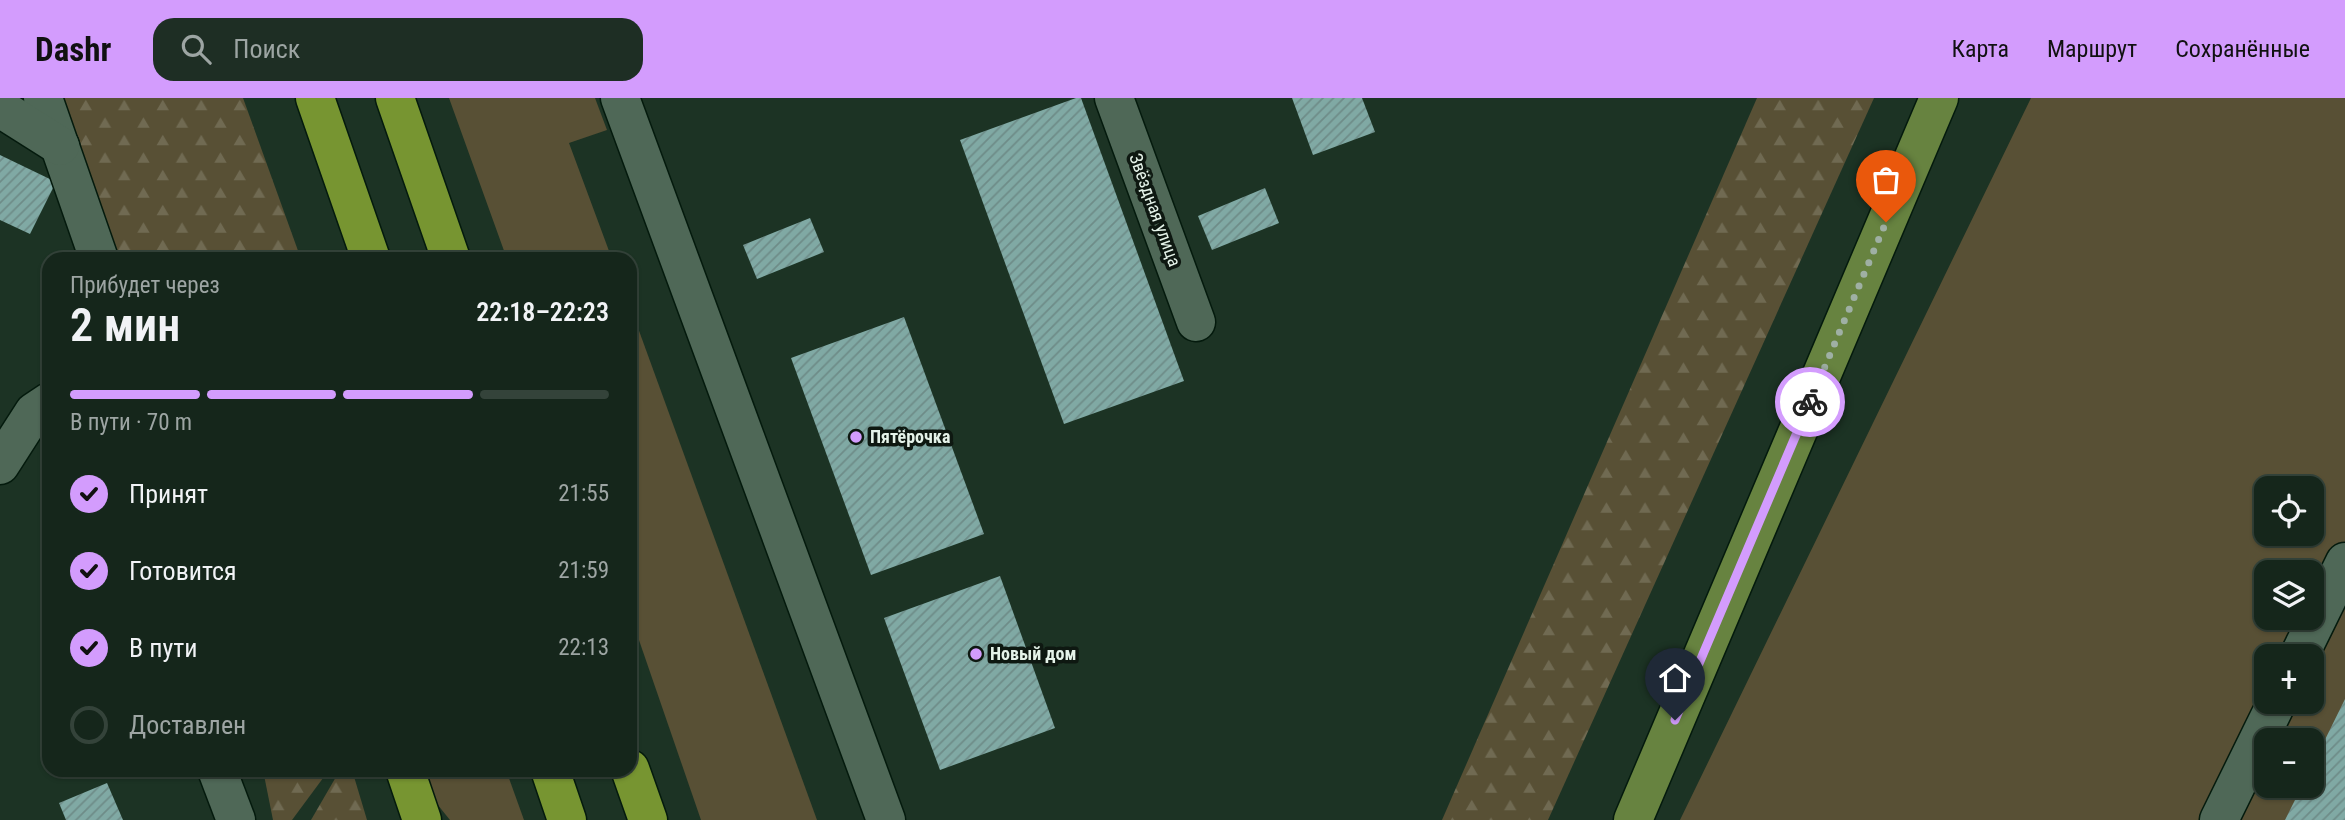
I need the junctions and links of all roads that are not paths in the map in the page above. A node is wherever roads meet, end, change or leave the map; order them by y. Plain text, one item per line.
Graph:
1 (43, 98) edge
2 (315, 98) edge
3 (395, 98) edge
4 (620, 98) edge
5 (1114, 98) edge
6 (1939, 98) edge
7 (0, 108) edge
8 (60, 146) junction
9 (97, 252) edge
10 (369, 252) edge
11 (450, 252) edge
12 (1196, 323) dead end
13 (42, 407) edge
14 (0, 465) edge
15 (2345, 562) edge
16 (2305, 644) edge
17 (2271, 714) edge
18 (220, 777) edge
19 (407, 777) edge
20 (552, 777) edge
21 (633, 777) edge
22 (236, 820) edge
23 (422, 820) edge
24 (567, 820) edge
25 (648, 820) edge
26 (886, 820) edge
27 (1633, 820) edge
28 (2219, 820) edge

1 - 8 street
2 - 10 highway
3 - 11 highway
4 - 26 street
5 - 12 street, Звёздная улица
6 - 27 main road
7 - 8 street
8 - 9 street
13 - 14 street
15 - 16 street
17 - 28 street
18 - 22 street
19 - 23 highway
20 - 24 highway
21 - 25 highway

